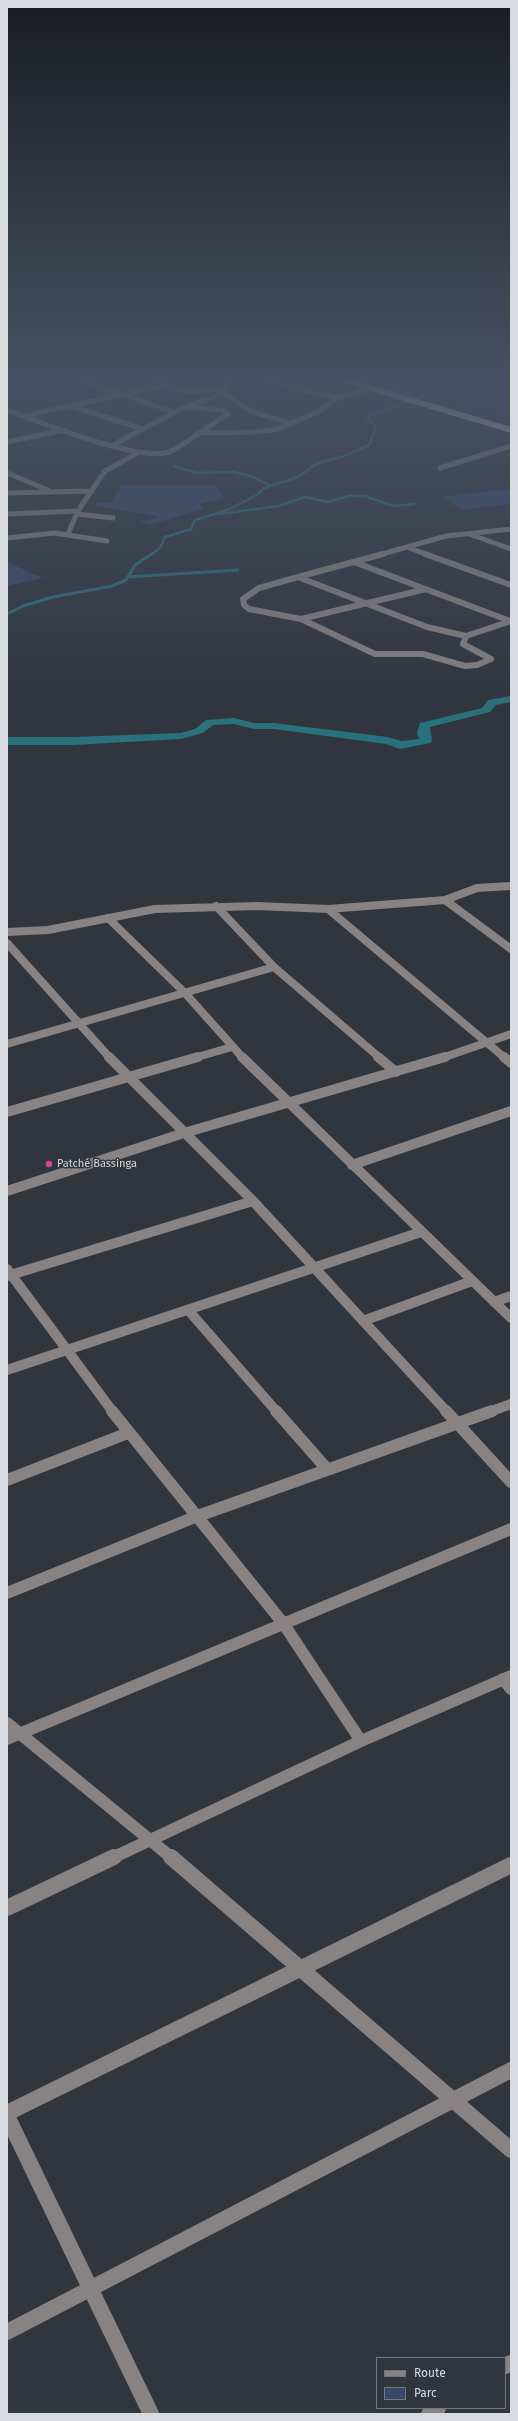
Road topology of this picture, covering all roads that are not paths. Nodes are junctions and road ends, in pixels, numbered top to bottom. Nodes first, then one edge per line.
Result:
1 (52, 491) joint
2 (91, 491) joint
3 (7, 493) edge
4 (77, 513) junction
5 (7, 514) edge
6 (113, 518) dead end
7 (511, 529) edge
8 (466, 533) junction
9 (68, 534) junction
10 (7, 538) edge
11 (107, 541) dead end
12 (407, 547) junction
13 (511, 549) edge
14 (354, 562) junction
15 (298, 577) junction
16 (511, 585) edge
17 (426, 589) junction
18 (365, 604) junction
19 (301, 620) junction
20 (510, 621) edge
21 (466, 636) junction
22 (511, 886) edge
23 (446, 900) junction
24 (216, 906) junction
25 (328, 908) junction
26 (108, 918) junction
27 (7, 932) edge
28 (7, 943) edge
29 (509, 945) edge
30 (274, 967) junction
31 (185, 993) junction
32 (78, 1023) junction
33 (511, 1034) edge
34 (7, 1044) edge
35 (487, 1044) junction
36 (232, 1047) junction
37 (511, 1062) edge
38 (396, 1072) junction
39 (127, 1078) junction
40 (287, 1103) junction
41 (511, 1111) edge
42 (7, 1112) edge
43 (184, 1133) junction
44 (352, 1165) junction
45 (7, 1191) edge
46 (253, 1201) junction
47 (421, 1232) junction
48 (315, 1269) junction
49 (8, 1273) edge
50 (472, 1281) junction
51 (511, 1296) edge
52 (494, 1302) junction
53 (189, 1311) junction
54 (511, 1318) edge
55 (363, 1321) junction
56 (69, 1350) junction
57 (7, 1370) edge
58 (511, 1404) edge
59 (458, 1425) junction
60 (128, 1433) junction
61 (327, 1469) junction
62 (7, 1480) edge
63 (511, 1482) edge
64 (195, 1517) junction
65 (511, 1529) edge
66 (7, 1593) edge
67 (283, 1623) junction
68 (508, 1681) edge
69 (7, 1723) edge
70 (14, 1736) edge
71 (360, 1741) junction
72 (151, 1840) junction
73 (511, 1865) edge
74 (7, 1908) edge
75 (302, 1969) junction
76 (511, 2070) edge
77 (454, 2101) junction
78 (7, 2113) edge
79 (7, 2116) edge
80 (511, 2150) edge
81 (91, 2288) junction
82 (7, 2332) edge
83 (151, 2414) edge

1 - 2 street
1 - 3 street
2 - 4 street
4 - 5 street
4 - 6 street
4 - 9 street
7 - 8 street
8 - 12 street
8 - 13 street
9 - 10 street
9 - 11 street
12 - 14 street
12 - 16 street
14 - 15 street
14 - 17 street
15 - 18 street
15 - 19 street
17 - 18 street
17 - 20 street
18 - 19 street
18 - 21 street
19 - 21 street
20 - 21 street
22 - 23 street
23 - 25 street
23 - 29 street
24 - 25 street
24 - 26 street
24 - 30 street
25 - 35 street
26 - 27 street
26 - 31 street
28 - 32 street
30 - 31 street
30 - 38 street
31 - 32 street
31 - 36 street
32 - 34 street
32 - 39 street
33 - 35 street
35 - 37 street
35 - 38 street
36 - 39 street
36 - 40 street
38 - 40 street
39 - 42 street
39 - 43 street
40 - 43 street
40 - 44 street
41 - 44 street
43 - 45 street
43 - 46 street
44 - 47 street
46 - 48 street
46 - 49 street
47 - 48 street
47 - 50 street
48 - 53 street
48 - 55 street
49 - 56 street
50 - 52 street
50 - 55 street
51 - 52 street
52 - 54 street
53 - 56 street
53 - 61 street
55 - 59 street
56 - 57 street
56 - 60 street
58 - 59 street
59 - 61 street
59 - 63 street
60 - 62 street
60 - 64 street
61 - 64 street
64 - 66 street
64 - 67 street
65 - 67 street
67 - 70 street
67 - 71 street
68 - 71 street
69 - 70 street
70 - 72 street
71 - 72 street
72 - 74 street
72 - 75 street
73 - 75 street
75 - 77 street
75 - 78 street
76 - 77 street
77 - 80 street
77 - 81 street
79 - 81 street
81 - 82 street
81 - 83 street

